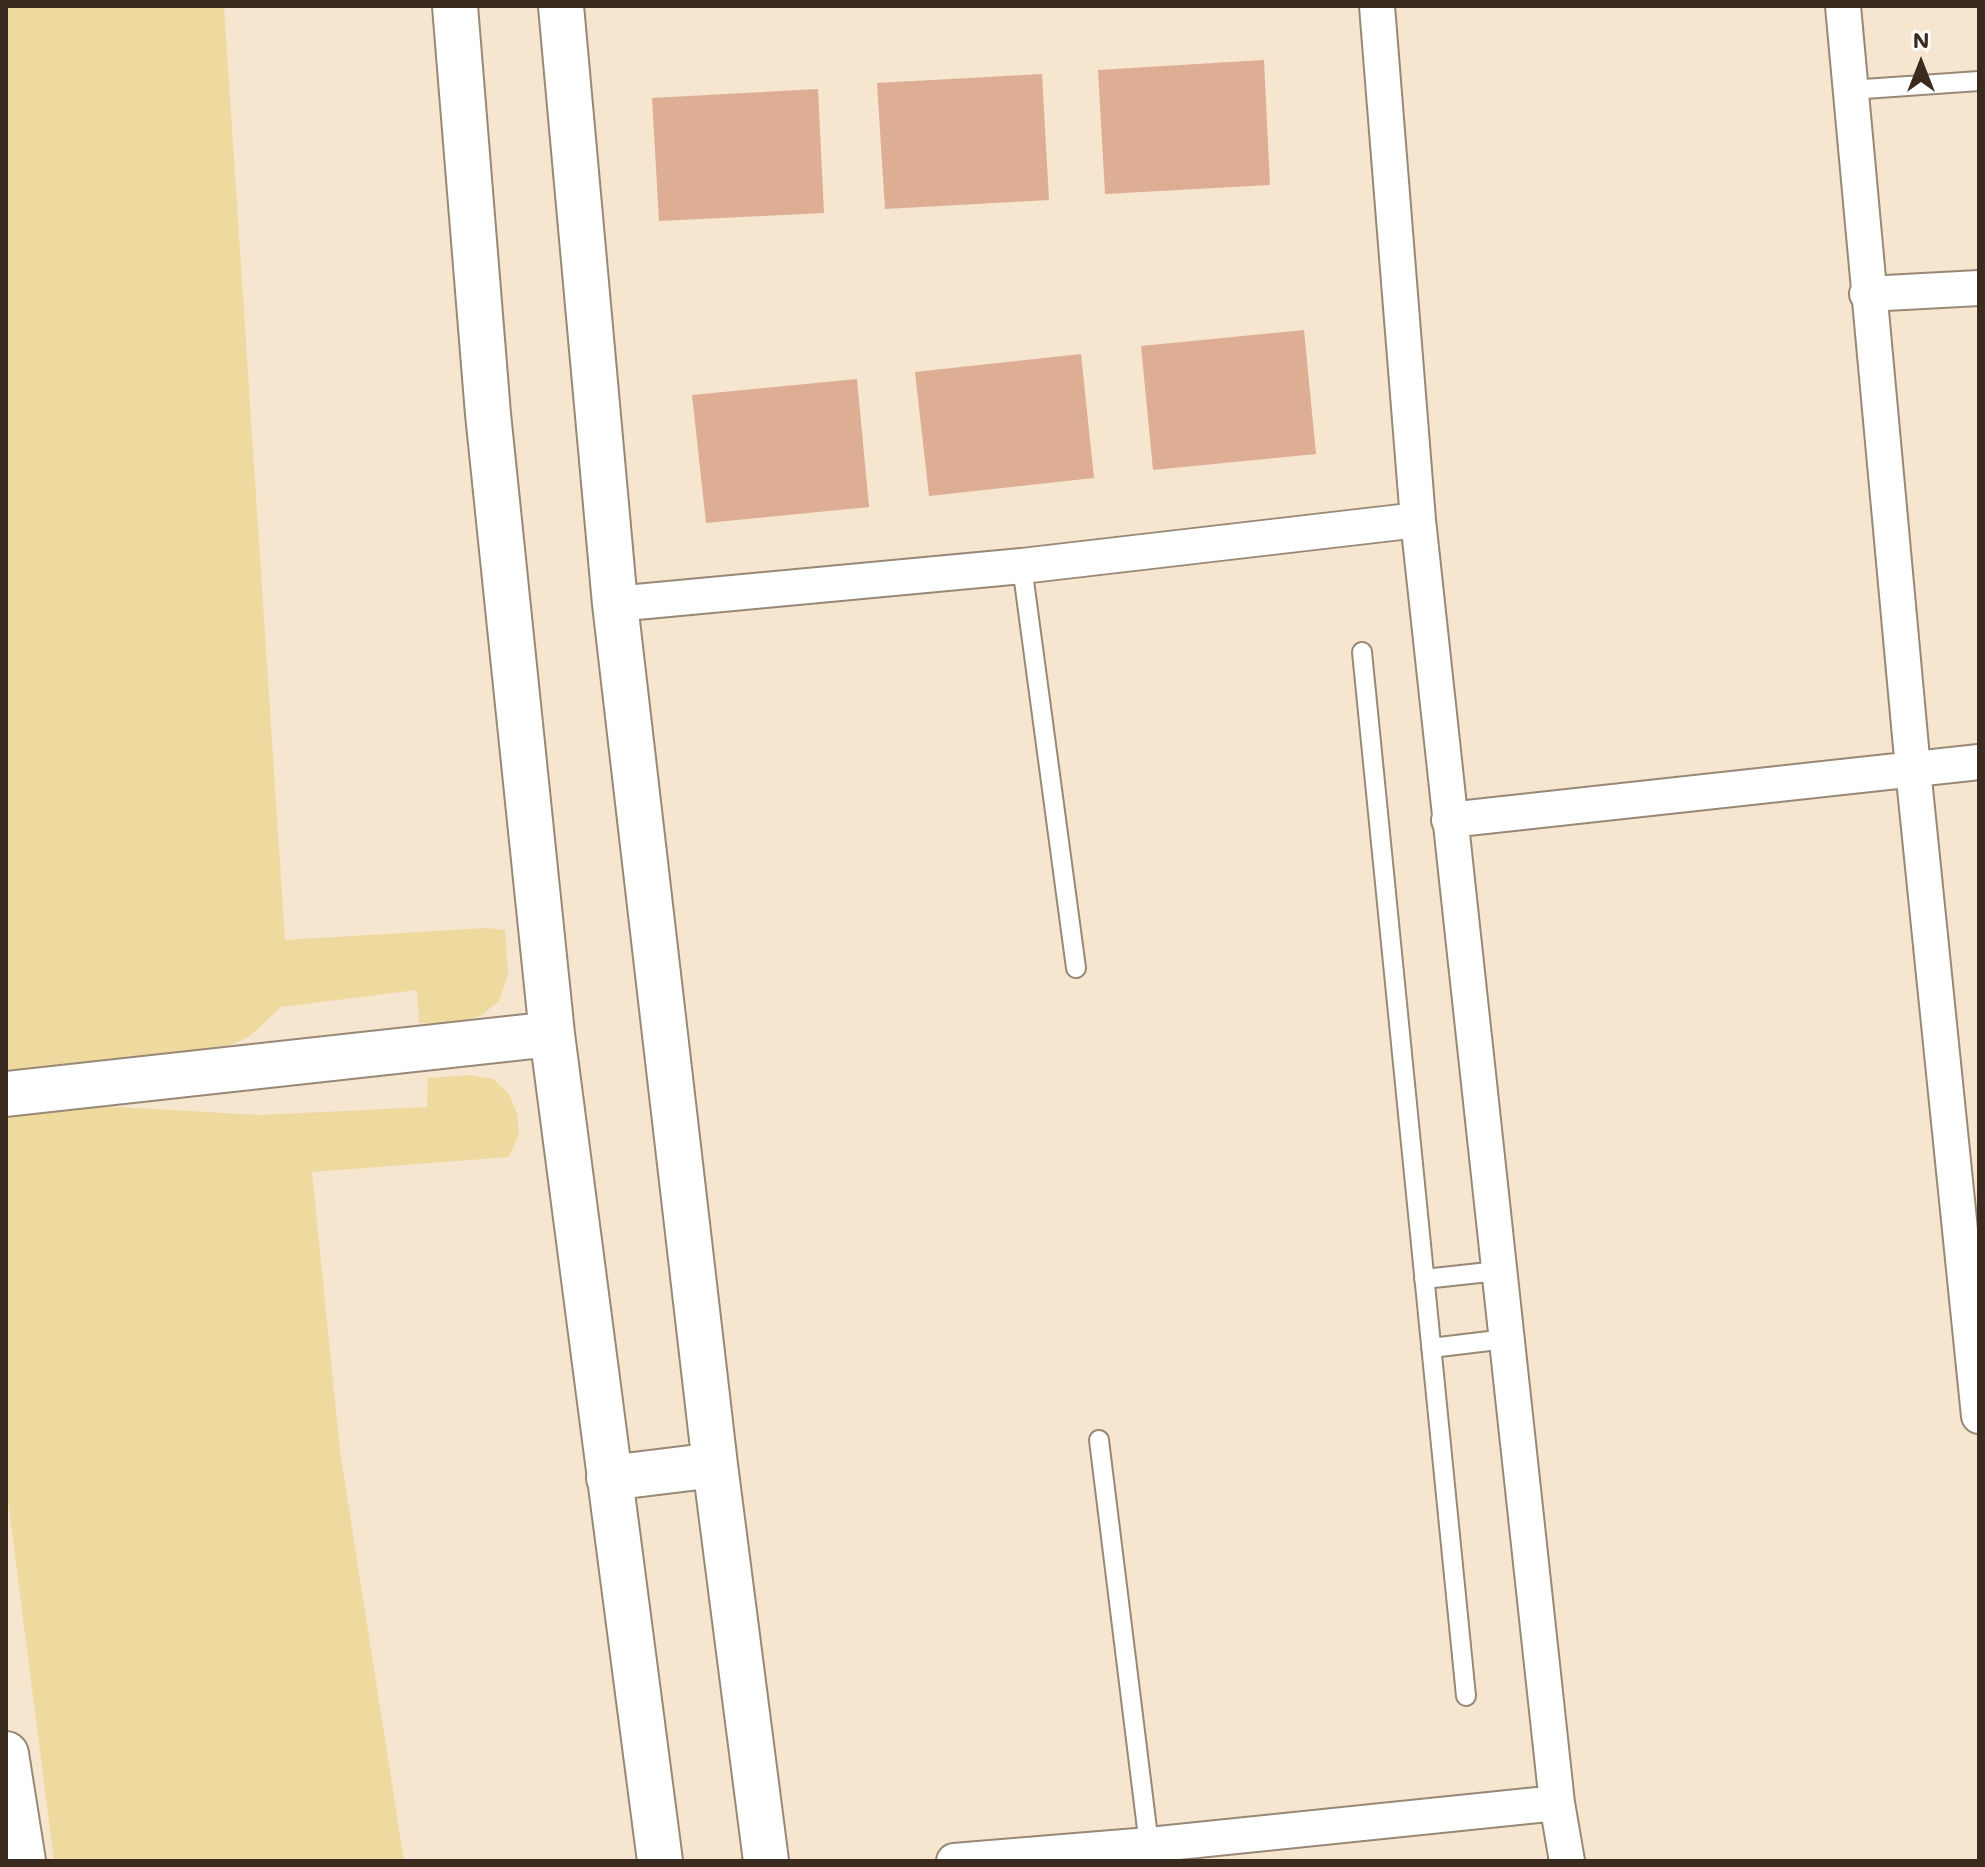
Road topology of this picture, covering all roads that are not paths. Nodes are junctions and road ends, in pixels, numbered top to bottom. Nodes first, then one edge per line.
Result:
1 (455, 6) edge
2 (561, 6) edge
3 (1377, 6) edge
4 (1843, 6) edge
5 (1979, 81) edge
6 (1850, 90) junction
7 (1979, 288) edge
8 (1867, 294) junction
9 (1418, 520) junction
10 (1022, 566) junction
11 (615, 604) junction
12 (1362, 652) dead end
13 (1979, 762) edge
14 (1913, 769) junction
15 (1449, 820) junction
16 (1076, 968) dead end
17 (552, 1034) junction
18 (6, 1094) edge
19 (1970, 1249) edge
20 (1498, 1271) junction
21 (1424, 1279) junction
22 (1506, 1339) junction
23 (1431, 1348) junction
24 (1979, 1416) edge
25 (1099, 1440) dead end
26 (715, 1465) junction
27 (609, 1478) junction
28 (1466, 1696) dead end
29 (6, 1754) edge
30 (1557, 1803) junction
31 (1149, 1845) junction
32 (23, 1861) edge
33 (660, 1861) edge
34 (766, 1861) edge
35 (954, 1861) edge
36 (1567, 1861) edge

1 - 17 street
2 - 11 street
3 - 9 street
4 - 6 street
5 - 6 lane
6 - 8 street
7 - 8 street
8 - 14 street
9 - 10 street
9 - 15 street
10 - 11 street
10 - 16 lane
11 - 26 street
12 - 21 lane
13 - 14 street
14 - 15 street
14 - 19 street
15 - 20 street
17 - 18 street
17 - 27 street
19 - 24 street
20 - 21 lane
20 - 22 street
21 - 23 lane
22 - 23 lane
22 - 30 street
23 - 28 lane
25 - 31 lane
26 - 27 street
26 - 34 street
27 - 33 street
29 - 32 street
30 - 31 street
30 - 36 street
31 - 35 street

